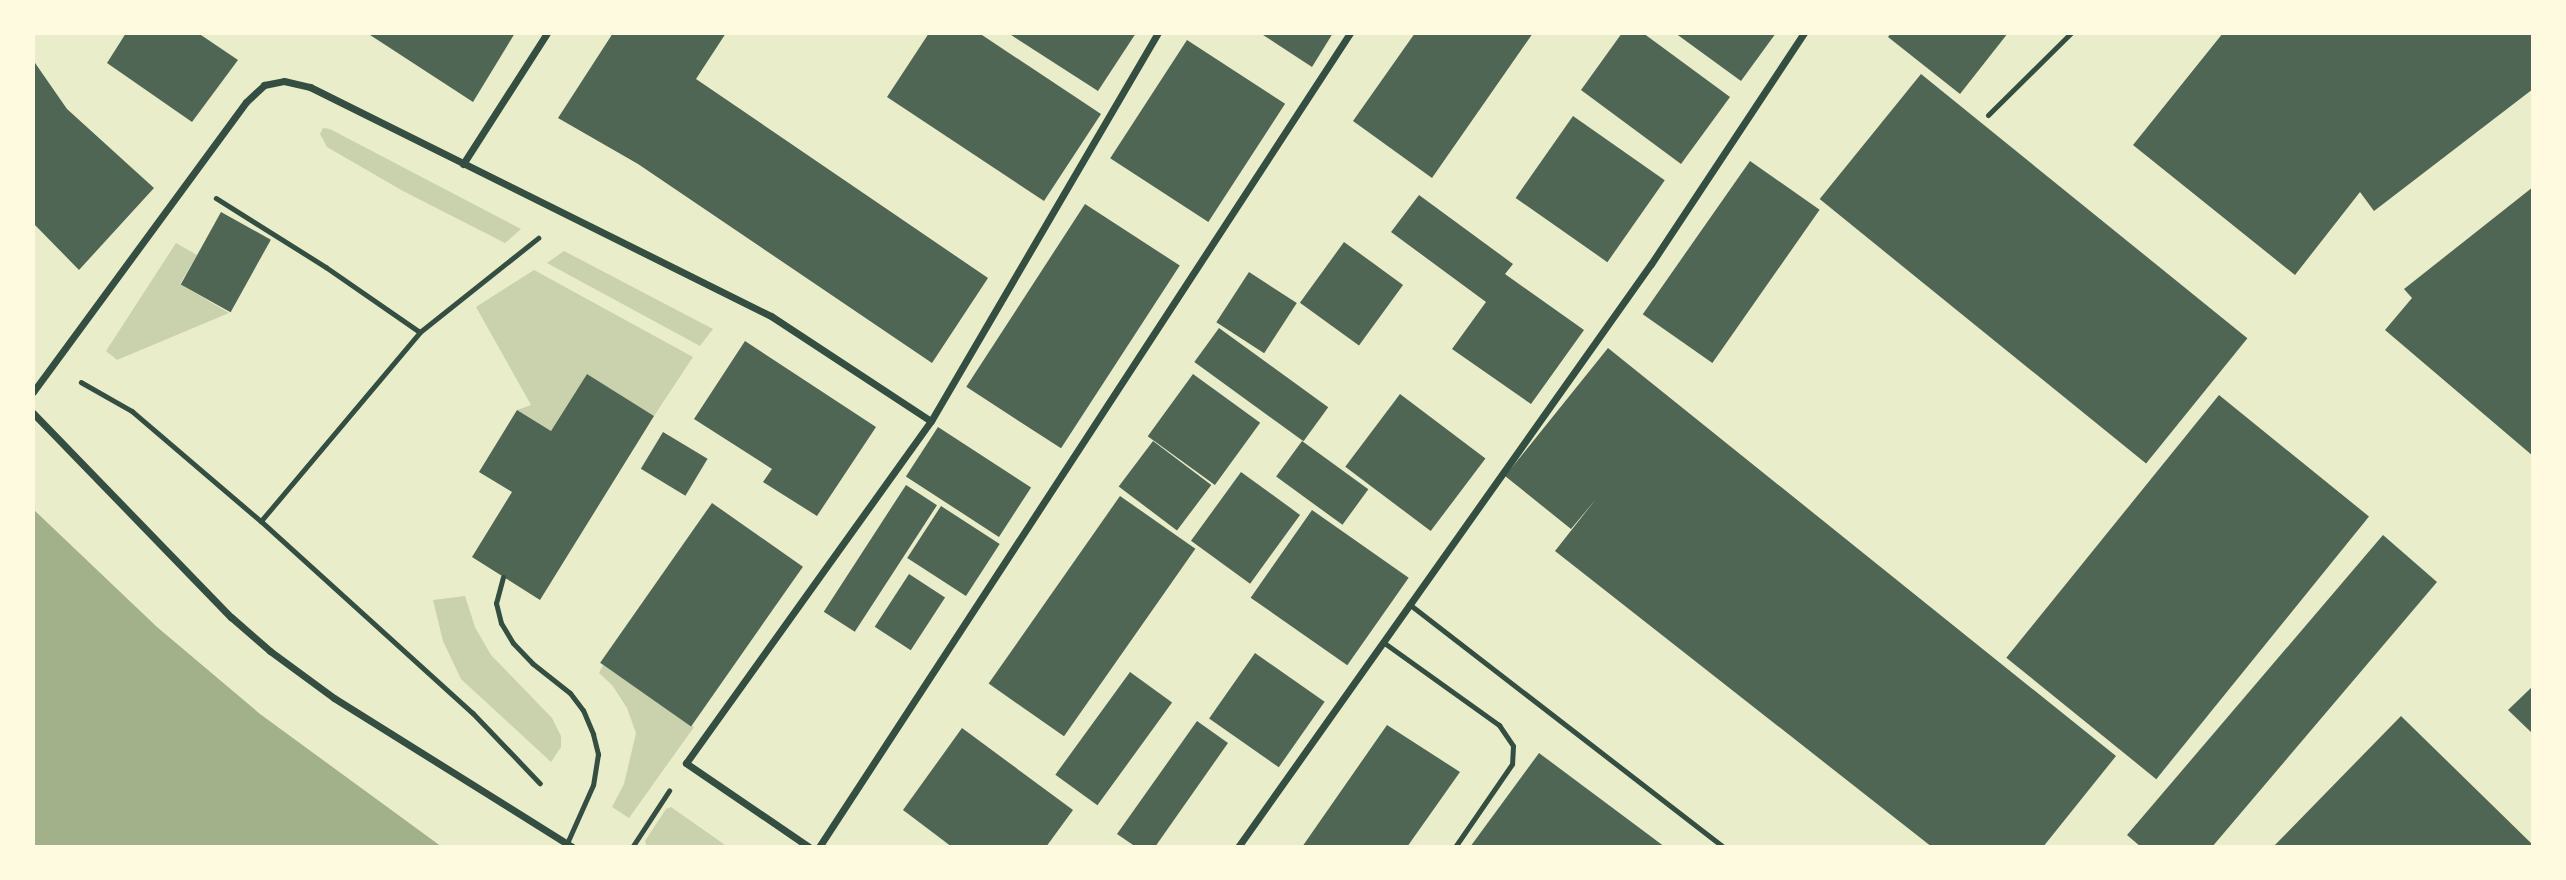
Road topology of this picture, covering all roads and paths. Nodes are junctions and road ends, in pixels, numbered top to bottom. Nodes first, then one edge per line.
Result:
1 (547, 33) edge
2 (1158, 33) edge
3 (1350, 33) edge
4 (1804, 33) edge
5 (2071, 33) edge
6 (1988, 114) dead end
7 (463, 164) junction
8 (188, 181) junction
9 (565, 215) junction
10 (419, 332) junction
11 (72, 377) dead end
12 (33, 392) edge
13 (33, 413) edge
14 (931, 421) junction
15 (261, 522) junction
16 (503, 577) dead end
17 (1409, 604) junction
18 (1383, 642) junction
19 (686, 763) junction
20 (540, 783) dead end
21 (568, 846) edge
22 (633, 846) edge
23 (809, 847) edge
24 (819, 847) edge
25 (1238, 847) edge
26 (1455, 847) edge
27 (1723, 847) edge

1 - 7 street
2 - 14 street
3 - 24 street
4 - 17 street
5 - 6 lane
7 - 8 street
7 - 9 street
8 - 10 path
8 - 12 street
9 - 10 path
9 - 14 street
10 - 15 path
11 - 15 path
13 - 21 street
14 - 19 street
15 - 20 path
16 - 21 lane
17 - 18 street
17 - 27 lane
18 - 25 street
18 - 26 lane
19 - 22 path
19 - 23 street

